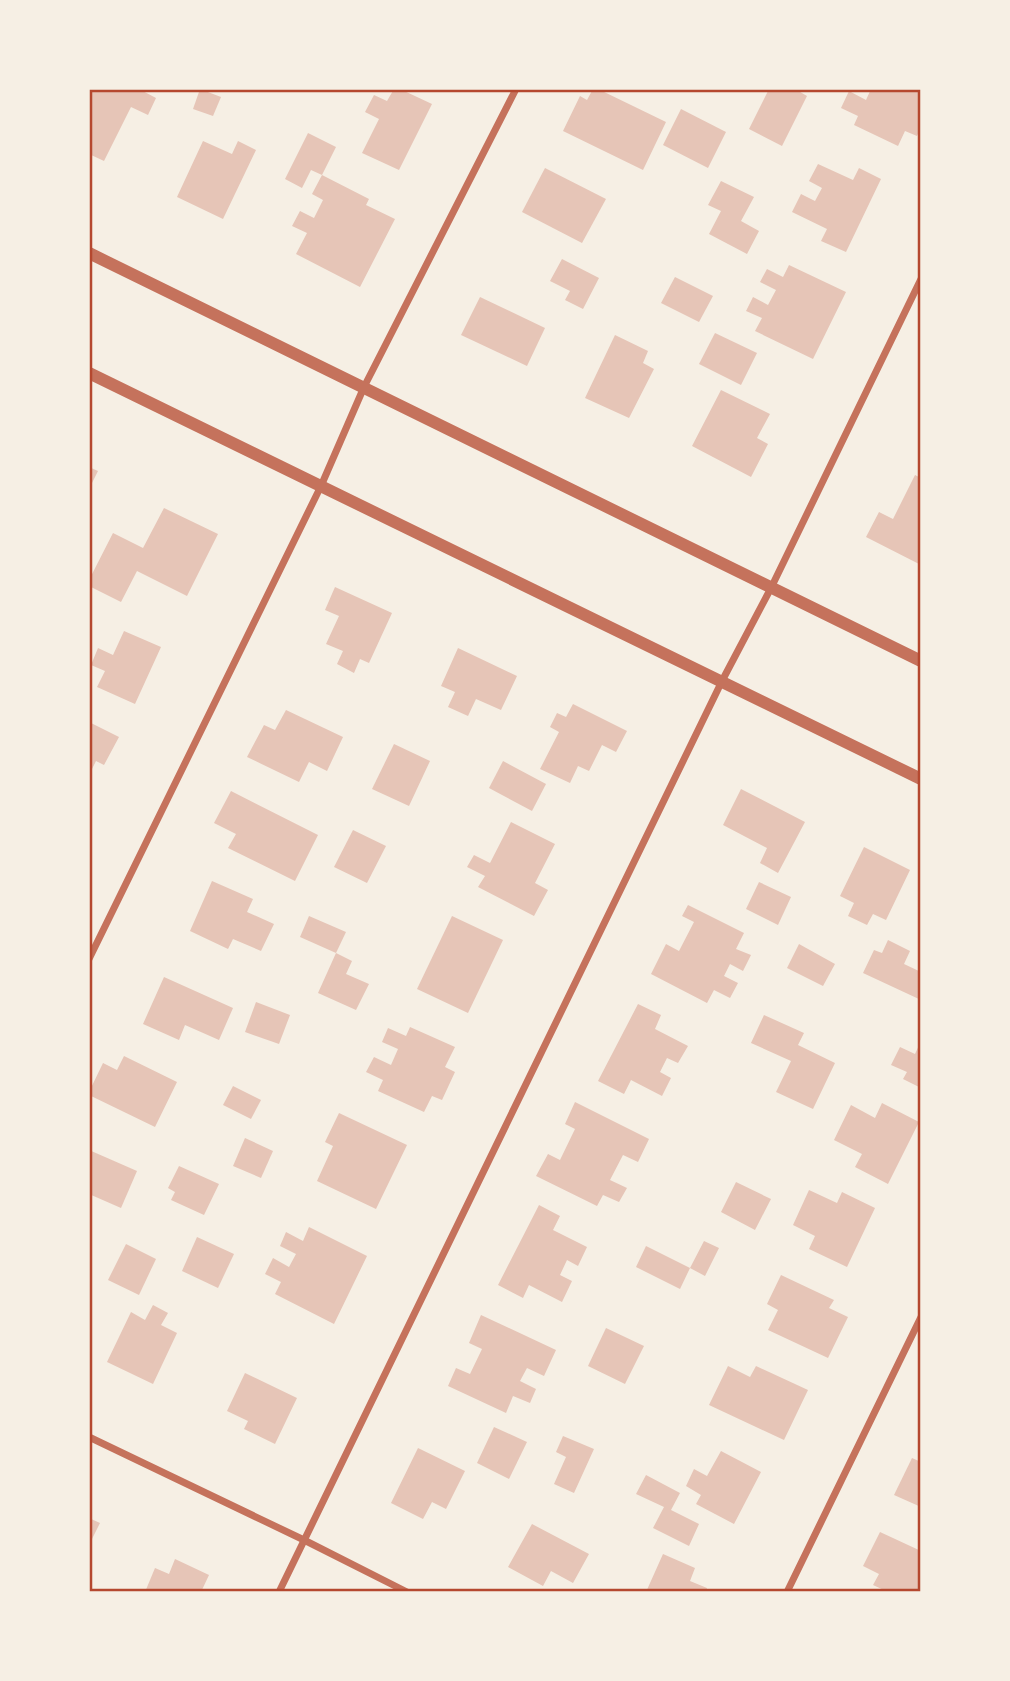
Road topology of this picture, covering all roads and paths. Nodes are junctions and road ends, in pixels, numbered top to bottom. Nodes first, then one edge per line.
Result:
1 (516, 89) edge
2 (89, 253) edge
3 (921, 279) edge
4 (89, 373) edge
5 (364, 387) junction
6 (321, 486) junction
7 (771, 588) junction
8 (921, 661) edge
9 (722, 681) junction
10 (921, 779) edge
11 (89, 959) edge
12 (921, 1317) edge
13 (89, 1437) edge
14 (304, 1540) junction
15 (279, 1592) edge
16 (407, 1592) edge
17 (787, 1592) edge

1 - 5 street
2 - 5 street
3 - 7 street
4 - 6 street
5 - 6 street
5 - 7 street
6 - 9 street
6 - 11 street
7 - 8 street
7 - 9 street
9 - 10 street
9 - 14 street
12 - 17 street
13 - 14 street
14 - 15 street
14 - 16 street

